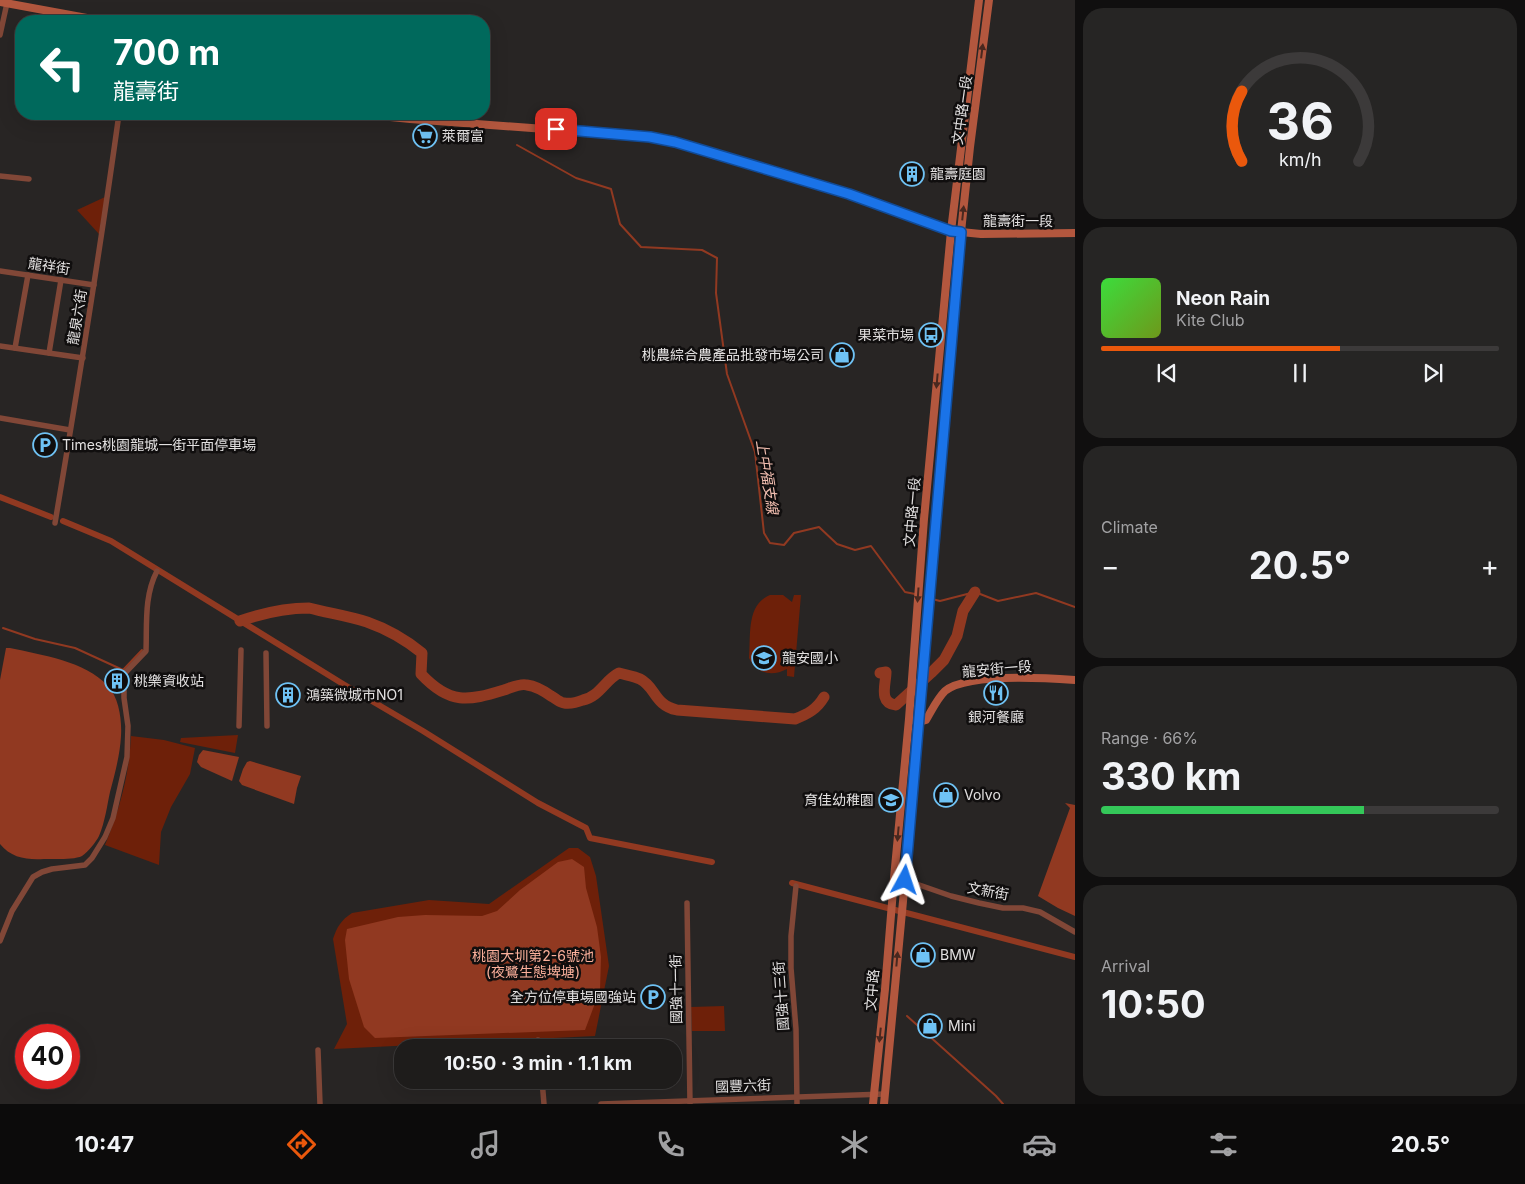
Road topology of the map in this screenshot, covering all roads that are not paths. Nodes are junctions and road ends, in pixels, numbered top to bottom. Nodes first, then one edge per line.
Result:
1 (979, 0) edge
2 (988, 0) edge
3 (4, 3) edge
4 (978, 9) junction
5 (987, 10) junction
6 (71, 15) edge
7 (0, 35) edge
8 (971, 69) junction
9 (980, 70) junction
10 (118, 120) edge
11 (424, 120) edge
12 (0, 176) edge
13 (29, 179) dead end
14 (951, 231) junction
15 (961, 232) junction
16 (1075, 233) edge
17 (0, 271) edge
18 (28, 275) junction
19 (61, 280) junction
20 (94, 286) junction
21 (0, 346) edge
22 (15, 348) junction
23 (49, 353) junction
24 (83, 358) junction
25 (0, 418) edge
26 (932, 428) junction
27 (944, 428) junction
28 (70, 430) junction
29 (55, 523) dead end
30 (157, 571) dead end
31 (241, 650) dead end
32 (266, 653) dead end
33 (1075, 680) edge
34 (909, 717) junction
35 (919, 722) junction
36 (239, 726) dead end
37 (267, 726) dead end
38 (894, 878) junction
39 (905, 880) junction
40 (796, 886) dead end
41 (687, 903) dead end
42 (1075, 932) edge
43 (0, 941) edge
44 (885, 989) junction
45 (894, 990) junction
46 (318, 1050) dead end
47 (543, 1089) edge
48 (885, 1094) junction
49 (874, 1095) junction
50 (797, 1101) edge
51 (690, 1102) edge
52 (320, 1104) edge
53 (544, 1104) edge
54 (601, 1104) edge
55 (873, 1104) edge
56 (884, 1104) edge

1 - 4 street, 文中路一段
2 - 5 street, 文中路一段
3 - 6 street
3 - 7 street
4 - 5 street
4 - 8 street, 文中路一段
9 -> 5 street, 文中路一段
8 - 9 street
8 - 14 street, 文中路一段
15 -> 9 street, 文中路一段
10 - 20 street, 龍泉六街
11 - 14 street, 龍壽街一段
12 - 13 street
14 - 15 street, 龍壽街一段
14 -> 26 street, 文中路一段
15 - 16 street, 龍壽街一段
15 - 27 street, 文中路一段
17 - 18 street, 龍祥街
18 - 19 street, 龍祥街
18 - 22 street
19 - 20 street, 龍祥街
19 - 23 street
20 - 24 street, 龍泉六街
21 - 22 street
22 - 23 street
23 - 24 street
24 - 28 street, 龍泉六街
25 - 28 street
26 - 27 street
26 -> 34 street, 文中路一段
27 - 35 street, 文中路一段
28 - 29 street, 龍泉六街
30 - 43 street
31 - 36 street
32 - 37 street
33 - 35 street, 龍安街一段
34 - 35 street
34 -> 38 street, 文中路一段
35 - 39 street, 文中路一段
38 - 39 street, 文新街
38 - 44 street, 文中路
39 - 42 street, 文新街
45 -> 39 street, 文中路
40 - 50 street, 國強十三街
41 - 51 street, 國強十一街
44 - 45 street
44 -> 49 street, 文中路
45 - 48 street, 文中路
46 - 52 street
47 - 53 street
48 - 49 street, 國豐六街
48 - 56 street, 文中路
49 - 50 street, 國豐六街
49 - 55 street, 文中路
50 - 51 street, 國豐六街
51 - 54 street, 國豐六街

